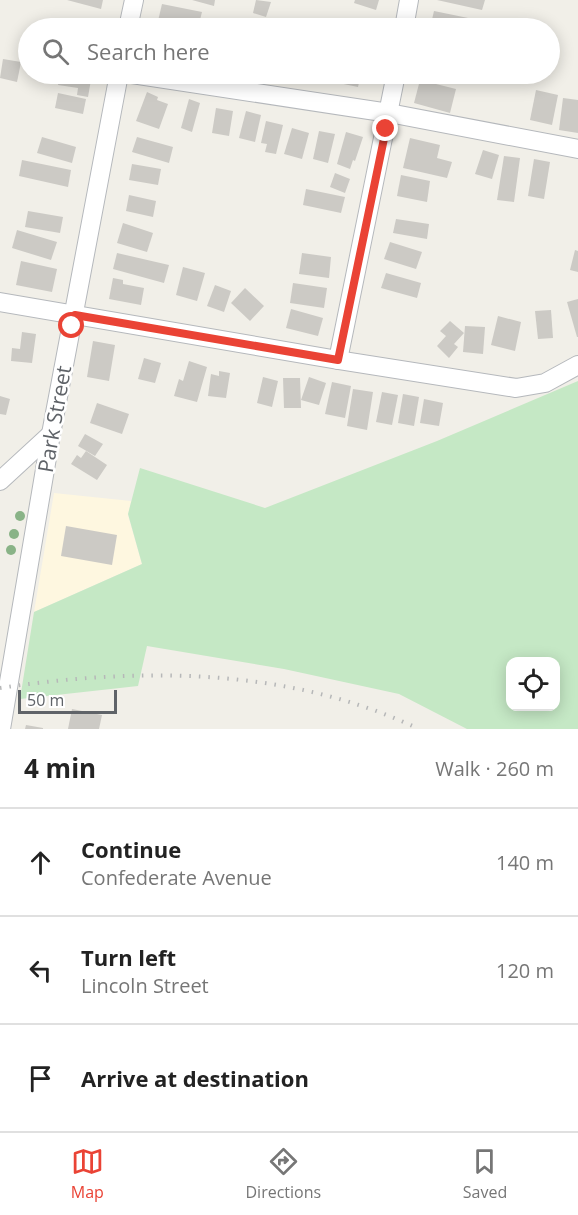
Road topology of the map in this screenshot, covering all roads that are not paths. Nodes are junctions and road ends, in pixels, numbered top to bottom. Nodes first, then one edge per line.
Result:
1 (134, 0) edge
2 (408, 0) edge
3 (130, 18) edge
4 (405, 18) edge
5 (117, 84) edge
6 (198, 84) edge
7 (394, 84) edge
8 (389, 113) junction
9 (578, 149) edge
10 (0, 302) edge
11 (75, 315) junction
12 (338, 360) junction
13 (578, 365) edge
14 (51, 434) junction
15 (0, 481) edge
16 (1, 729) edge

1 - 3 street
2 - 4 street
5 - 11 street, Park Street
6 - 8 street
7 - 8 street
8 - 9 street
8 - 12 street
10 - 11 street
11 - 12 street
11 - 14 street, Park Street
12 - 13 street
14 - 15 street
14 - 16 street, Park Street

